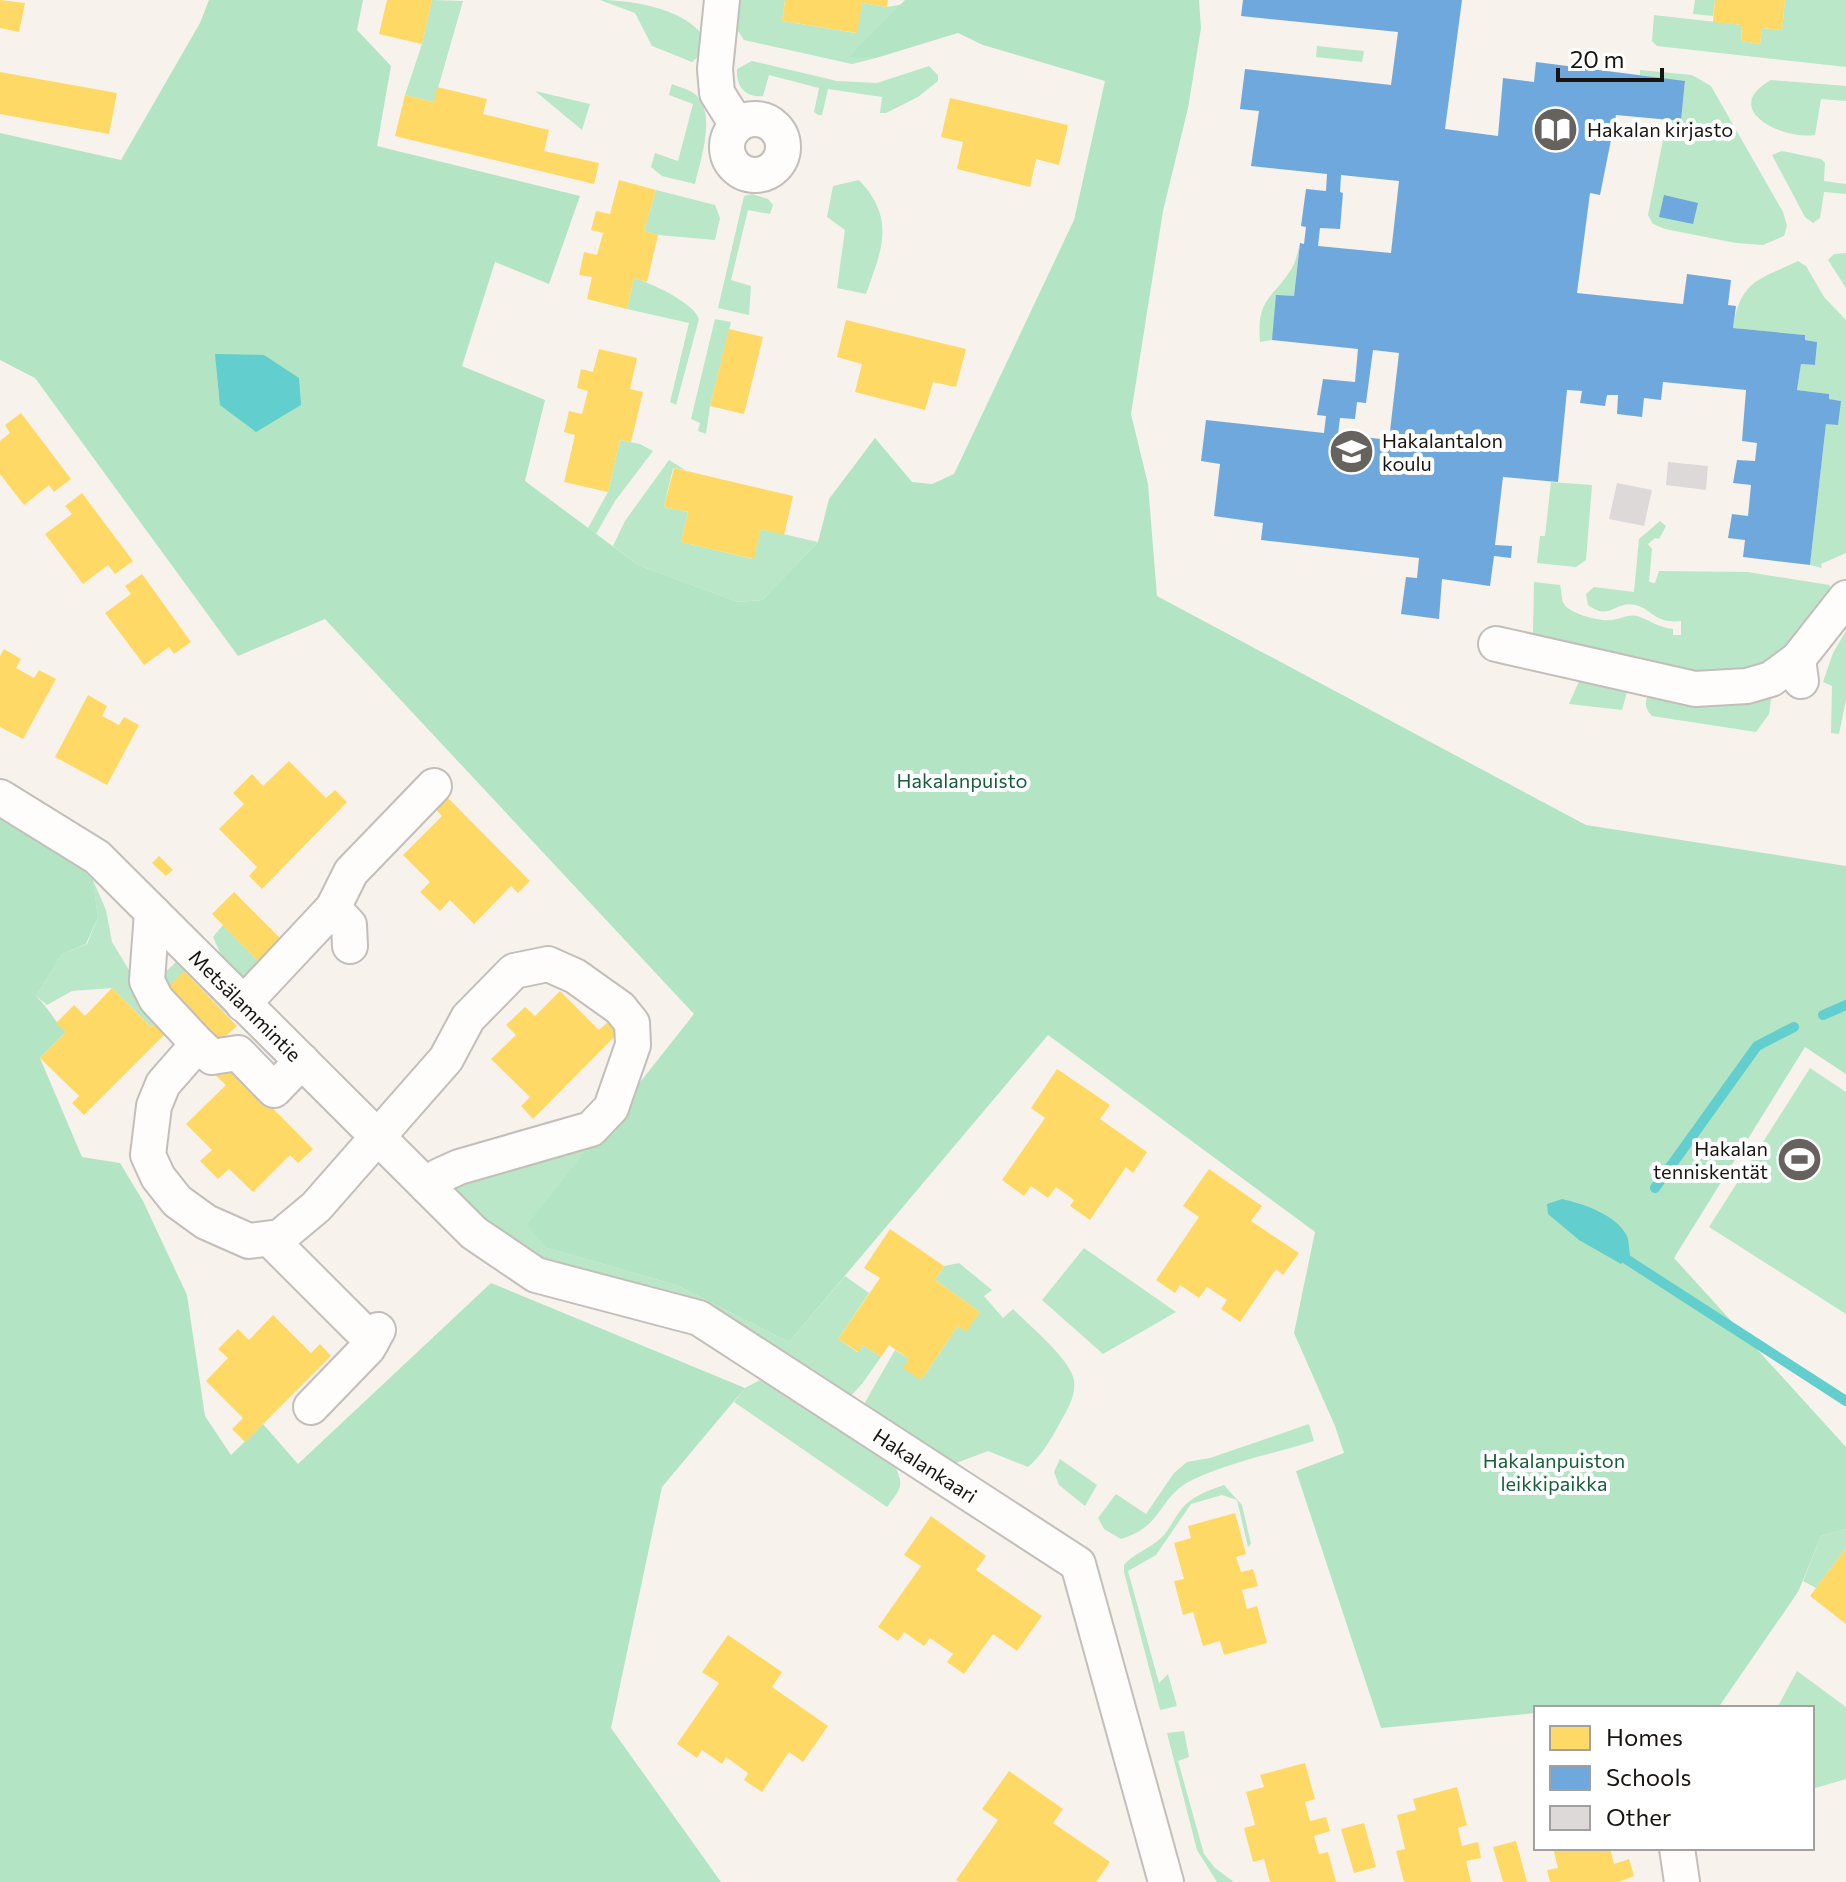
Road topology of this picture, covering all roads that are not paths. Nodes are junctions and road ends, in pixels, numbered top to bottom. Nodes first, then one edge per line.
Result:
1 (722, 0) edge
2 (737, 125) dead end
3 (1846, 598) edge
4 (1496, 644) dead end
5 (434, 786) dead end
6 (0, 797) edge
7 (333, 908) junction
8 (152, 912) junction
9 (350, 946) dead end
10 (243, 1004) junction
11 (198, 1044) junction
12 (302, 1061) junction
13 (378, 1137) junction
14 (427, 1186) junction
15 (474, 1233) joint
16 (270, 1239) junction
17 (311, 1407) dead end
18 (1677, 1850) edge
19 (1166, 1882) edge
20 (1682, 1882) edge

1 - 2 street
3 - 4 street
5 - 7 street
6 - 8 street, Metsälammintie
7 - 9 street
7 - 10 street
8 - 10 street, Metsälammintie
8 - 11 street
10 - 12 street, Metsälammintie
11 - 12 street
11 - 16 street
12 - 13 street, Metsälammintie
13 - 14 street, Metsälammintie
13 - 14 street
13 - 16 street
14 - 15 street, Metsälammintie
15 - 19 street, Hakalankaari
16 - 17 street
18 - 20 street

